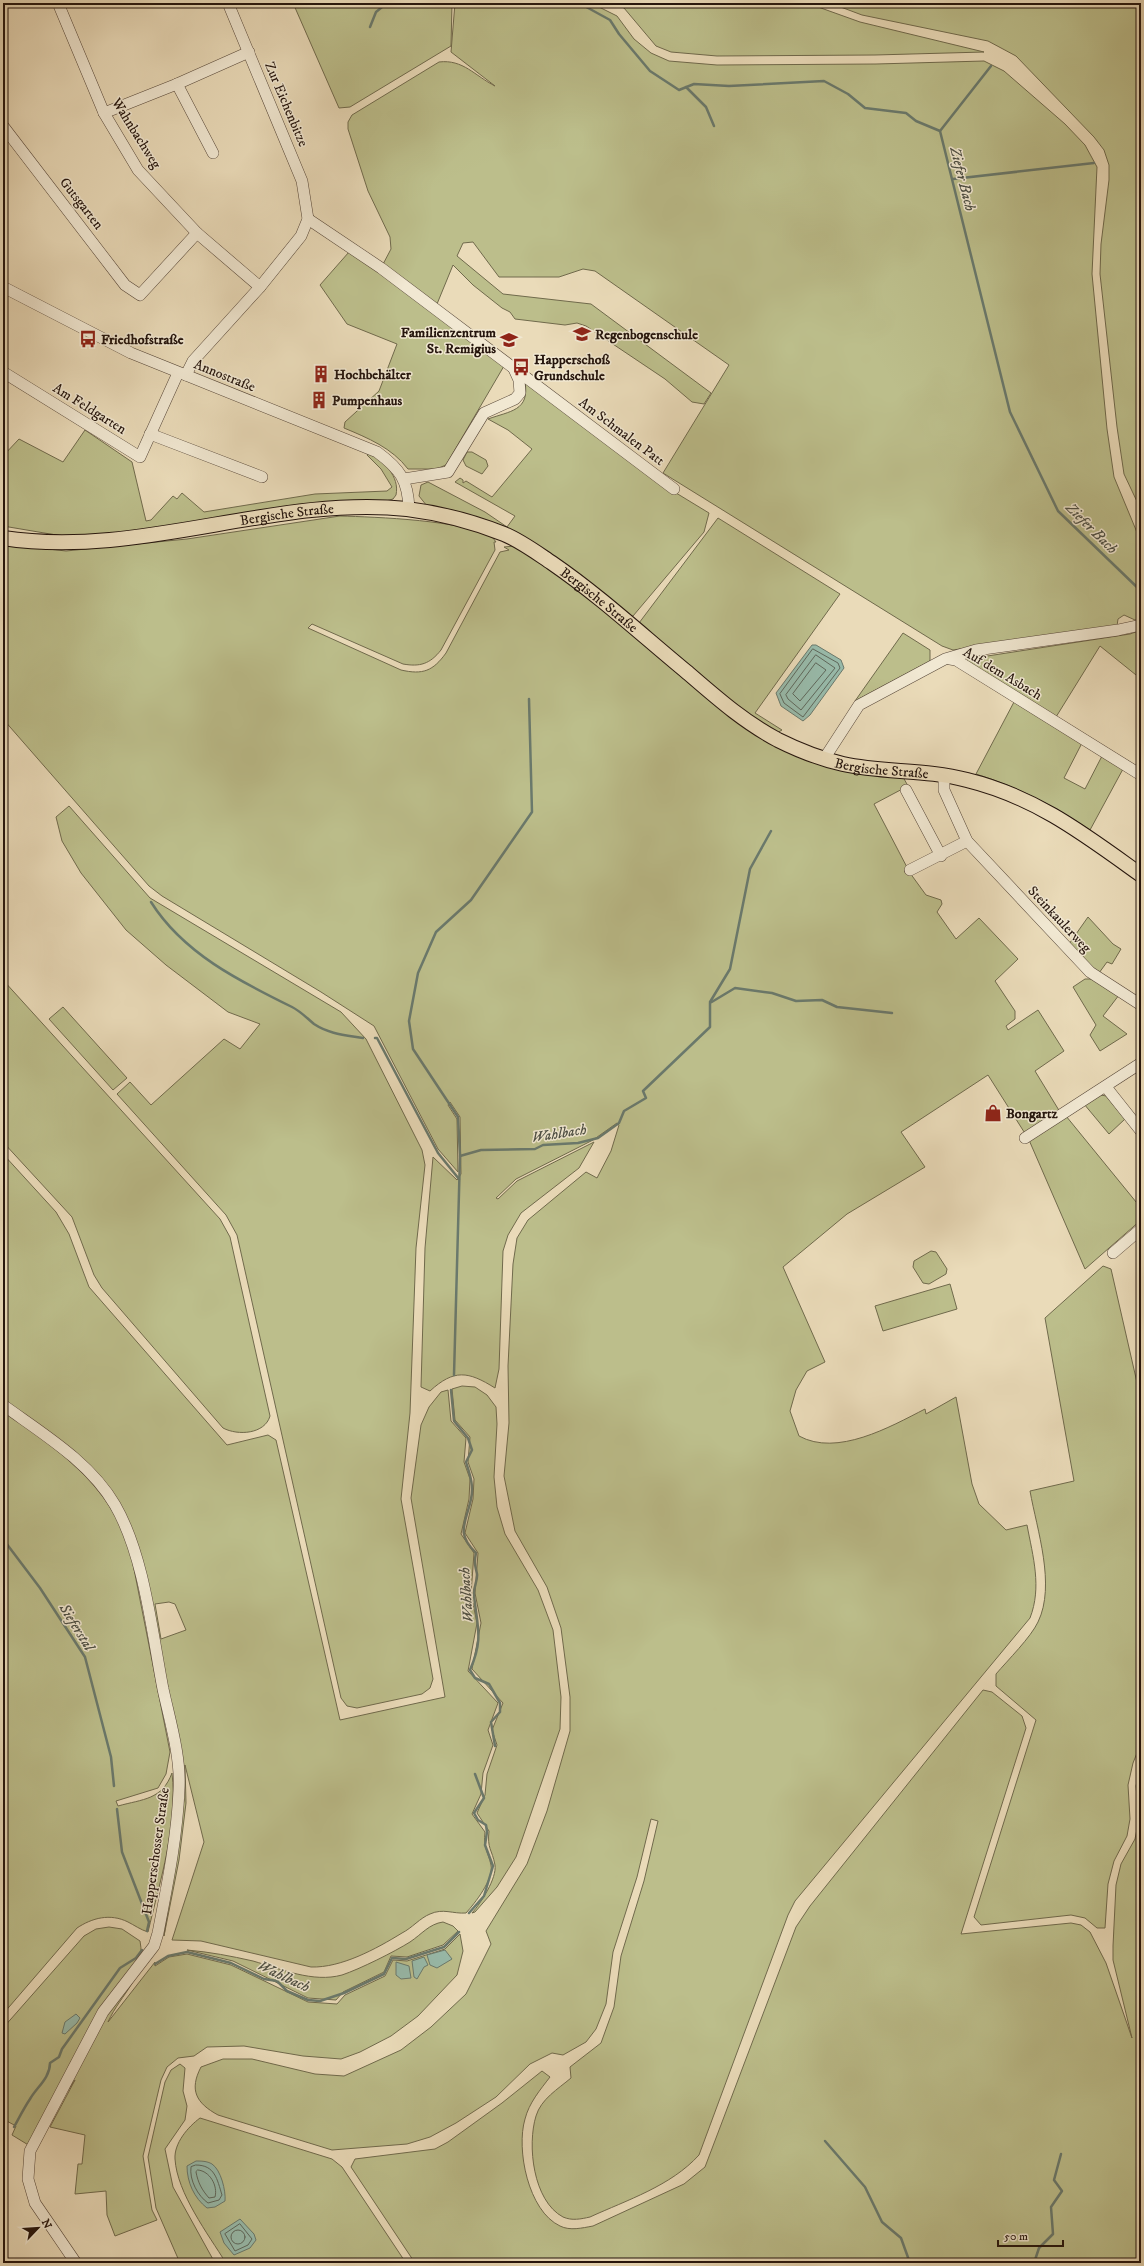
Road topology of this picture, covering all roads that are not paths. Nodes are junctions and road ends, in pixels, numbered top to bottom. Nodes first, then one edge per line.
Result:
1 (58, 3) edge
2 (228, 3) edge
3 (249, 52) junction
4 (177, 84) junction
5 (104, 113) junction
6 (3, 126) edge
7 (213, 153) dead end
8 (308, 219) junction
9 (197, 233) junction
10 (3, 286) edge
11 (260, 287) junction
12 (513, 368) junction
13 (3, 372) edge
14 (182, 374) junction
15 (150, 434) junction
16 (262, 477) dead end
17 (404, 479) junction
18 (674, 489) dead end
19 (409, 509) junction
20 (3, 538) edge
21 (1141, 625) edge
22 (950, 658) junction
23 (824, 758) junction
24 (944, 775) junction
25 (1141, 775) edge
26 (906, 790) dead end
27 (968, 841) junction
28 (941, 856) junction
29 (910, 870) dead end
30 (1141, 875) edge
31 (1141, 1005) edge
32 (1141, 1063) edge
33 (1106, 1087) junction
34 (1141, 1131) edge
35 (1026, 1138) dead end
36 (1141, 1229) edge
37 (1113, 1253) dead end
38 (3, 1405) edge
39 (76, 2263) edge

1 - 5 street, Wahnbachweg
2 - 3 street, Zur Eichenbitze
3 - 4 street
3 - 8 street, Zur Eichenbitze
4 - 5 street
4 - 7 street
5 - 9 street, Wahnbachweg
6 - 9 street, Gutsgarten
8 - 11 street
8 - 12 street, Am Schmalen Patt
9 - 11 street, Wahnbachweg
10 - 14 street, Annostraße
11 - 14 street
12 - 17 street
12 - 18 street, Am Schmalen Patt
13 - 15 street, Am Feldgarten
14 - 15 street, Am Feldgarten
14 - 17 street, Annostraße
15 - 16 street
17 - 19 street, Annostraße
19 - 20 main road, Bergische Straße
19 - 23 main road, Bergische Straße
21 - 22 street
22 - 23 street, Auf dem Asbach
22 - 25 street, Auf dem Asbach
23 - 24 main road, Bergische Straße
24 - 27 street, Steinkaulerweg
24 - 30 main road, Bergische Straße
26 - 28 street
27 - 28 street
27 - 31 street, Steinkaulerweg
28 - 29 street
32 - 33 street
33 - 34 street
33 - 35 street
36 - 37 street
38 - 39 street, Happerschosser Straße

